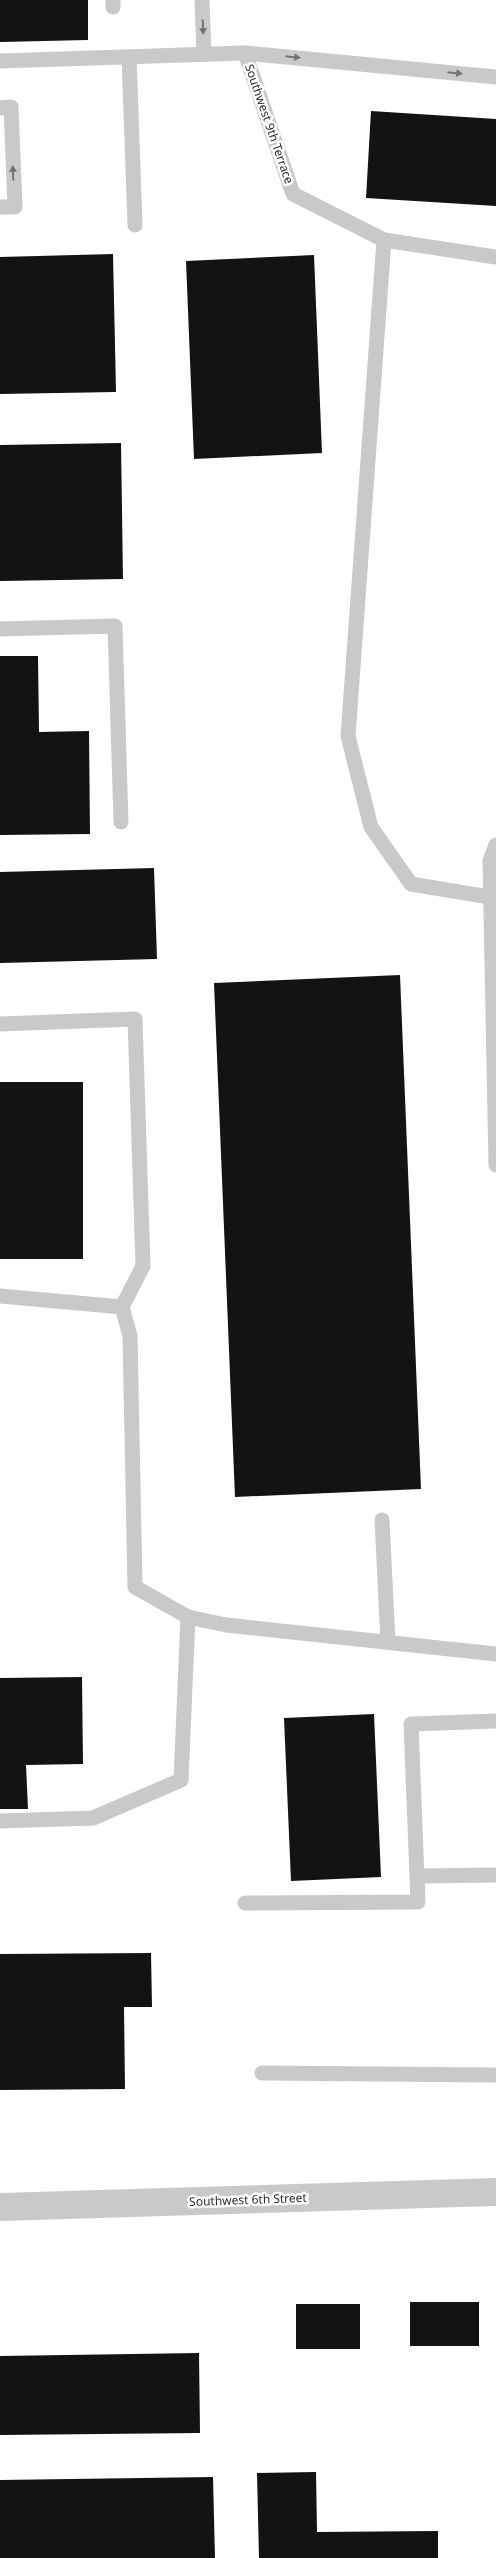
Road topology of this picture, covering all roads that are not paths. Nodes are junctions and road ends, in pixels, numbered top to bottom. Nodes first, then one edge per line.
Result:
1 (202, 0) edge
2 (245, 53) junction
3 (204, 54) junction
4 (129, 57) junction
5 (0, 61) edge
6 (496, 77) edge
7 (0, 108) edge
8 (0, 208) edge
9 (135, 225) dead end
10 (384, 240) junction
11 (496, 257) edge
12 (0, 629) edge
13 (121, 822) dead end
14 (496, 844) edge
15 (493, 898) edge
16 (494, 1018) edge
17 (0, 1024) edge
18 (496, 1165) edge
19 (0, 1296) edge
20 (122, 1307) junction
21 (382, 1520) dead end
22 (188, 1617) junction
23 (388, 1642) junction
24 (496, 1654) edge
25 (496, 1721) edge
26 (0, 1821) edge
27 (496, 1875) edge
28 (417, 1876) junction
29 (245, 1903) dead end
30 (262, 2073) dead end
31 (496, 2075) edge
32 (496, 2192) edge
33 (0, 2207) edge

1 -> 3 lane
2 - 3 lane, Southwest 9th Terrace
2 -> 6 lane
2 - 10 lane, Southwest 9th Terrace
3 - 4 lane, Southwest 9th Terrace
4 - 5 lane, Southwest 9th Terrace
4 - 9 lane
8 -> 7 lane
10 - 11 lane, Southwest 9th Terrace
10 - 15 lane
12 - 13 lane
14 - 15 lane
15 - 16 lane
16 - 18 lane
17 - 20 lane
19 - 20 lane
20 - 22 lane
21 - 23 lane
22 - 23 lane
22 - 26 lane
23 - 24 lane
25 - 28 lane
27 - 28 lane
28 - 29 lane
30 - 31 lane
32 - 33 street, Southwest 6th Street

